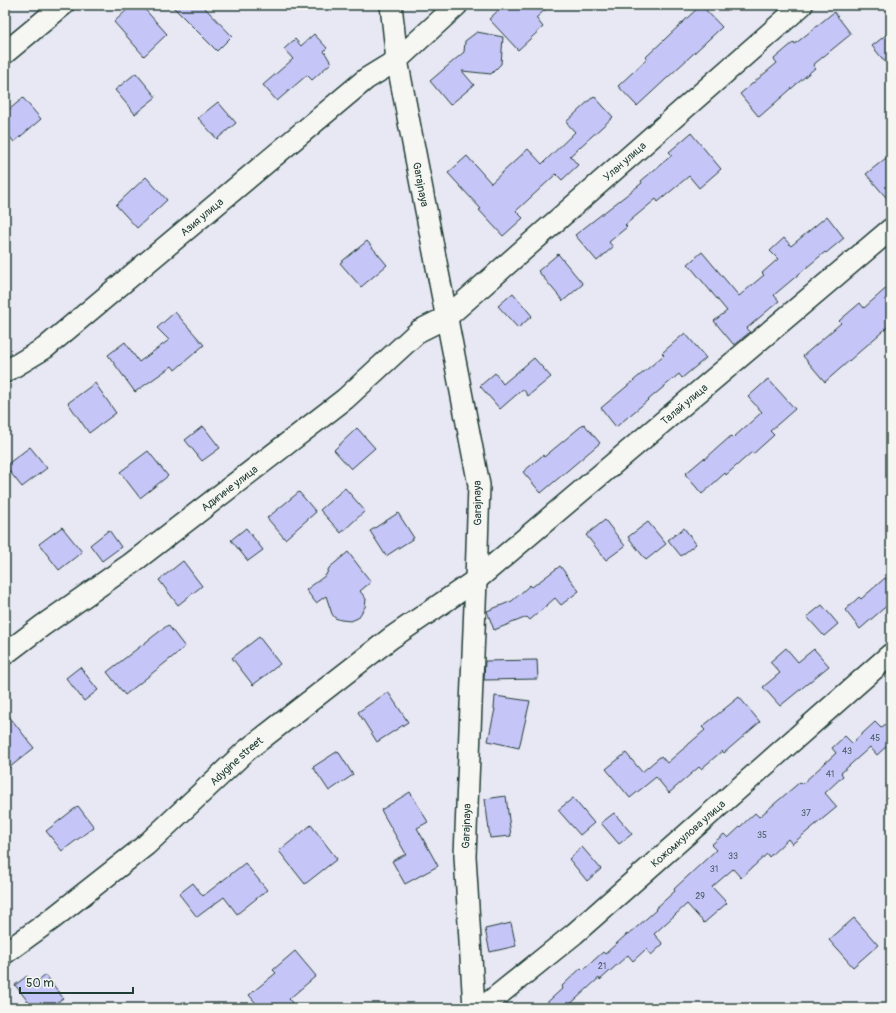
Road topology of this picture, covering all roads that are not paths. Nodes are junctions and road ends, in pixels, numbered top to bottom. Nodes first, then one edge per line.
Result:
1 (63, 5) edge
2 (391, 5) edge
3 (457, 5) edge
4 (802, 5) edge
5 (5, 53) edge
6 (397, 60) junction
7 (891, 229) edge
8 (447, 317) junction
9 (5, 372) edge
10 (476, 580) junction
11 (5, 654) edge
12 (891, 654) edge
13 (5, 953) edge
14 (474, 1008) edge
15 (482, 1008) edge

1 - 5 street
2 - 6 street, Garajnaya
3 - 6 street, Азия улица
4 - 8 street, Улан улица
6 - 8 street, Garajnaya
6 - 9 street, Азия улица
7 - 10 street, Талай улица
8 - 10 street, Garajnaya
8 - 11 street, Адигине улица
10 - 13 street, Adygine street
10 - 14 street, Garajnaya
12 - 15 street, Кожомкулова улица

